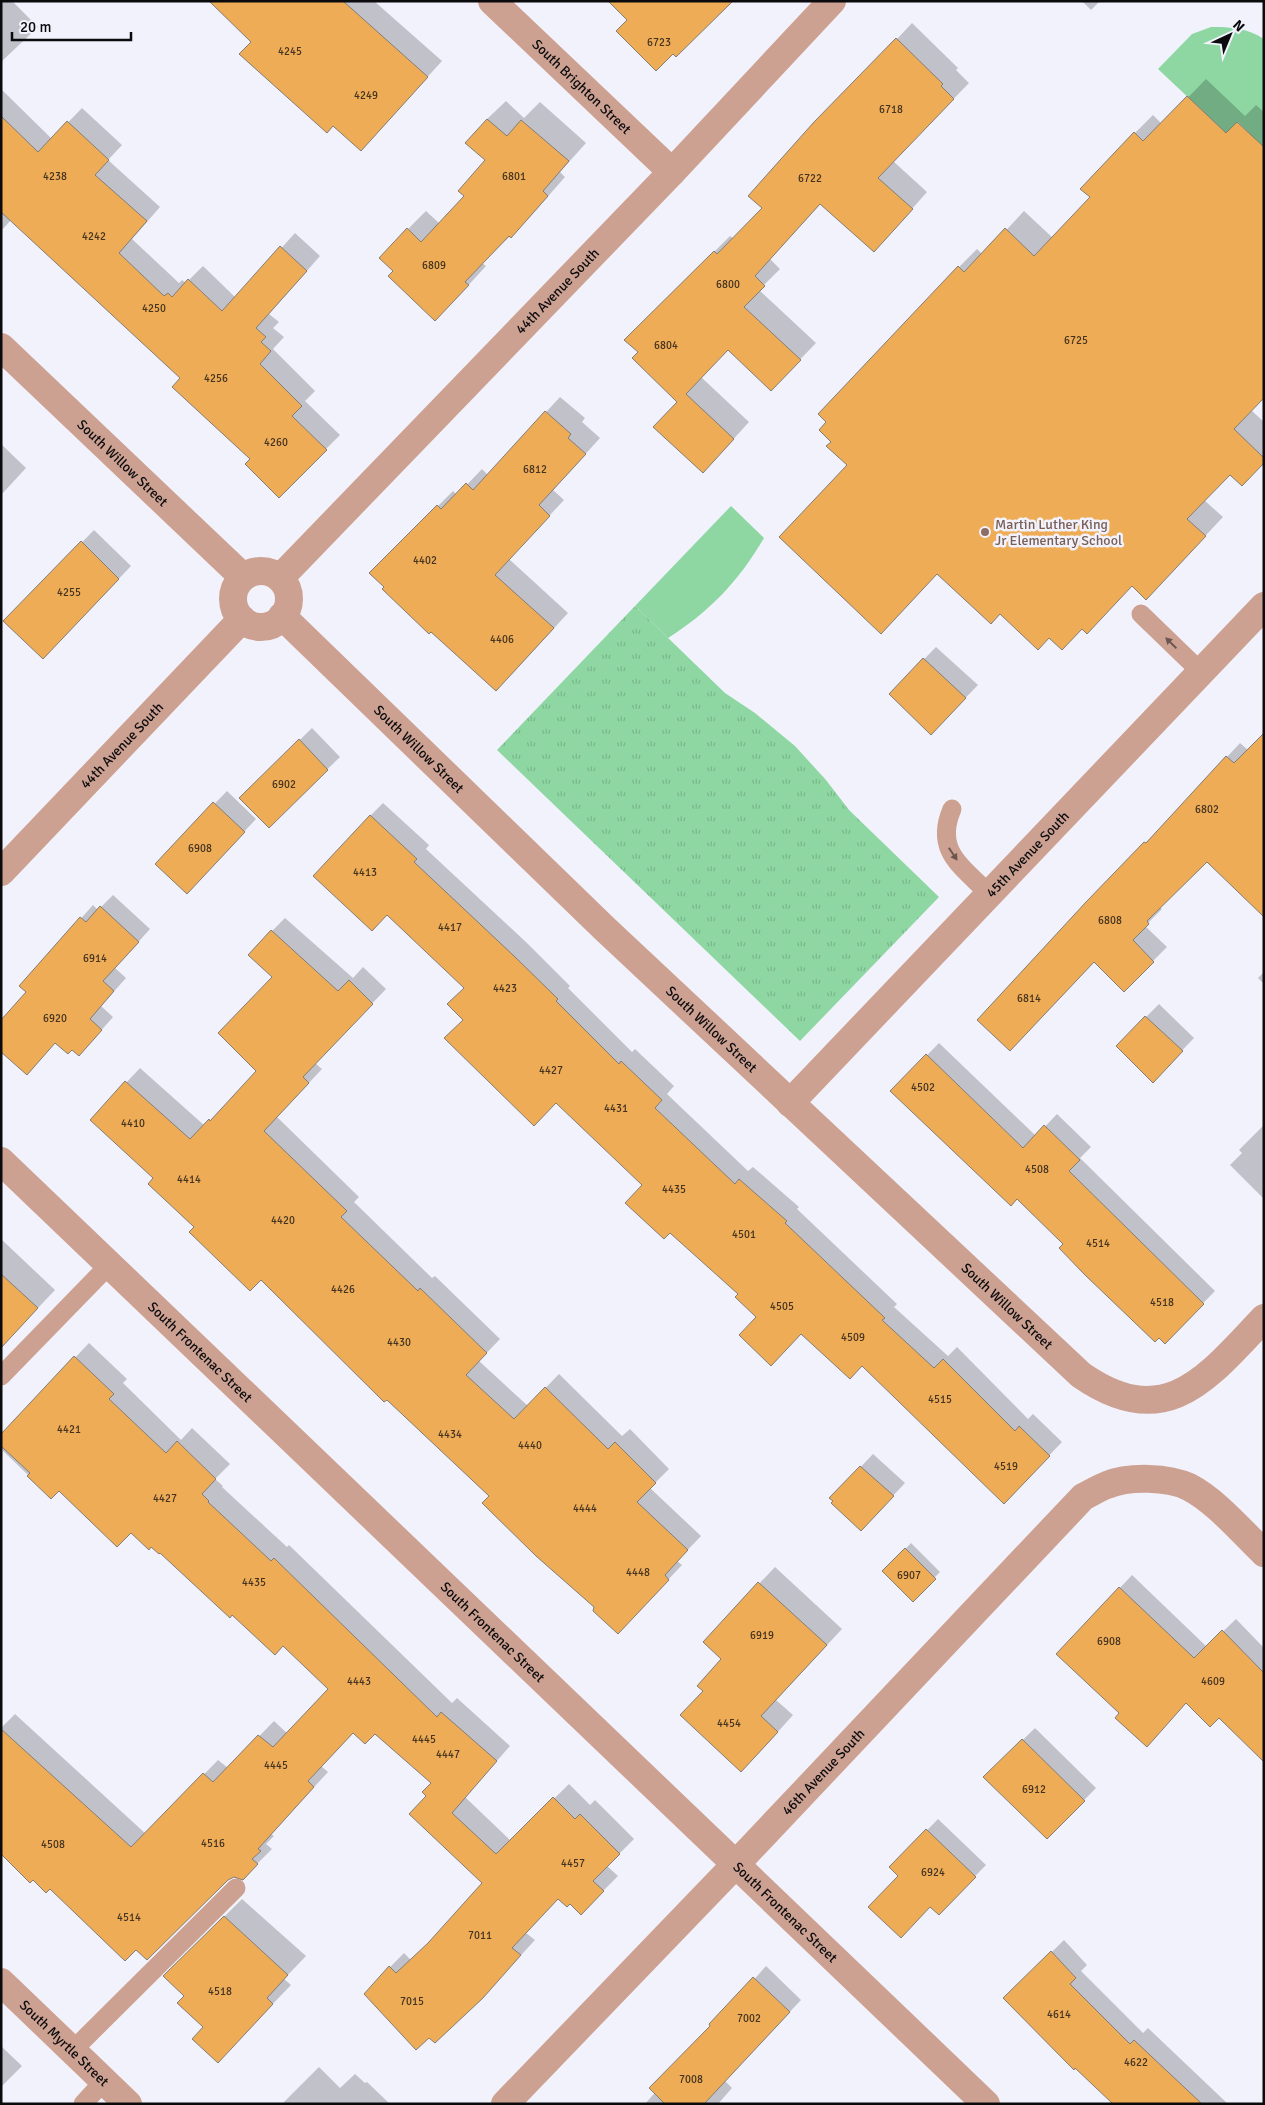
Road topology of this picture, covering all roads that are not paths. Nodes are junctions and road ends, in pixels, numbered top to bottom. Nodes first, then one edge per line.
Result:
1 (492, 1) edge
2 (832, 1) edge
3 (672, 172) junction
4 (1, 347) edge
5 (243, 578) junction
6 (280, 578) junction
7 (1264, 606) edge
8 (1141, 614) dead end
9 (282, 616) junction
10 (242, 619) junction
11 (1201, 672) junction
12 (952, 808) dead end
13 (1, 872) edge
14 (989, 894) junction
15 (790, 1102) junction
16 (1, 1161) edge
17 (110, 1264) junction
18 (1264, 1318) edge
19 (1, 1376) edge
20 (1264, 1553) edge
21 (736, 1864) junction
22 (236, 1888) dead end
23 (1, 1982) edge
24 (72, 2050) junction
25 (104, 2081) junction
26 (83, 2104) edge
27 (128, 2104) edge
28 (505, 2104) edge
29 (986, 2104) edge

1 - 3 street, South Brighton Street
2 - 3 street, 44th Avenue South
3 - 6 street, 44th Avenue South
4 - 5 street, South Willow Street
5 - 6 street
5 - 10 street
6 - 9 street
7 - 11 street, 45th Avenue South
11 -> 8 lane
9 - 10 street
9 - 15 street, South Willow Street
10 - 13 street, 44th Avenue South
11 - 14 street, 45th Avenue South
12 -> 14 lane
14 - 15 street, 45th Avenue South
15 - 18 street, South Willow Street
16 - 17 street, South Frontenac Street
17 - 19 lane
17 - 21 street, South Frontenac Street
20 - 21 street, 46th Avenue South
21 - 28 street, 46th Avenue South
21 - 29 street, South Frontenac Street
22 - 24 lane
23 - 24 street, South Myrtle Street
24 - 25 street, South Myrtle Street
25 - 26 lane
25 - 27 street, South Myrtle Street

